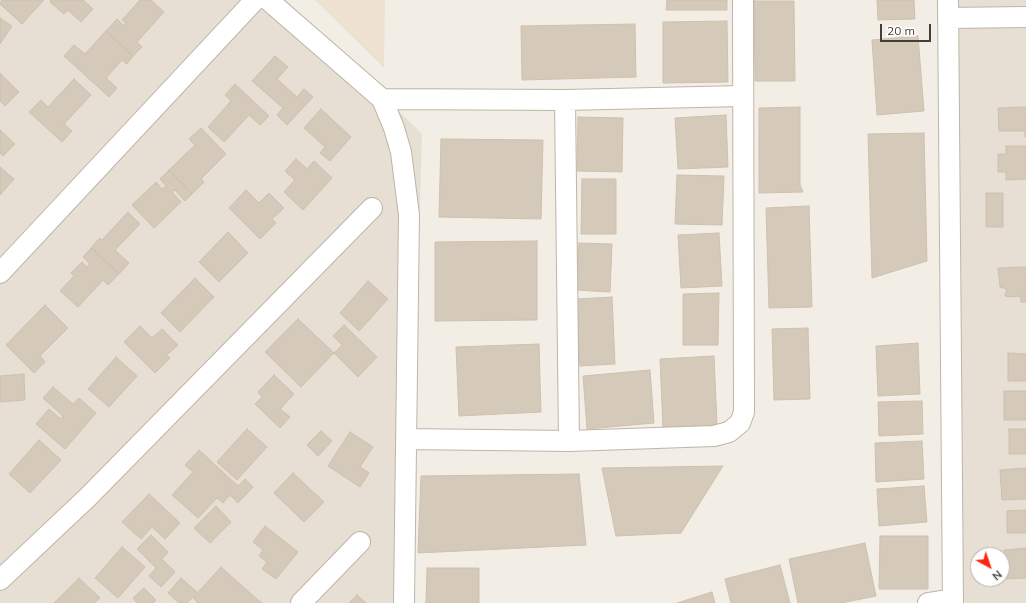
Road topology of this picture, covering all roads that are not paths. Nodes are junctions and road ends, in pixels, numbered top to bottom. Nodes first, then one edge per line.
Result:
1 (255, 0) edge
2 (268, 0) edge
3 (743, 0) edge
4 (948, 9) edge
5 (1026, 17) edge
6 (743, 96) junction
7 (382, 99) junction
8 (565, 100) junction
9 (372, 208) dead end
10 (0, 273) edge
11 (406, 439) junction
12 (569, 441) junction
13 (360, 542) dead end
14 (0, 580) edge
15 (953, 601) edge
16 (301, 603) edge
17 (404, 603) edge
18 (928, 603) edge

1 - 10 street
2 - 7 street
3 - 6 street
4 - 5 street
4 - 15 street
6 - 8 street
6 - 12 street
7 - 8 street
7 - 11 street
8 - 12 street
9 - 14 street
11 - 12 street
11 - 17 street
13 - 16 street
15 - 18 street

